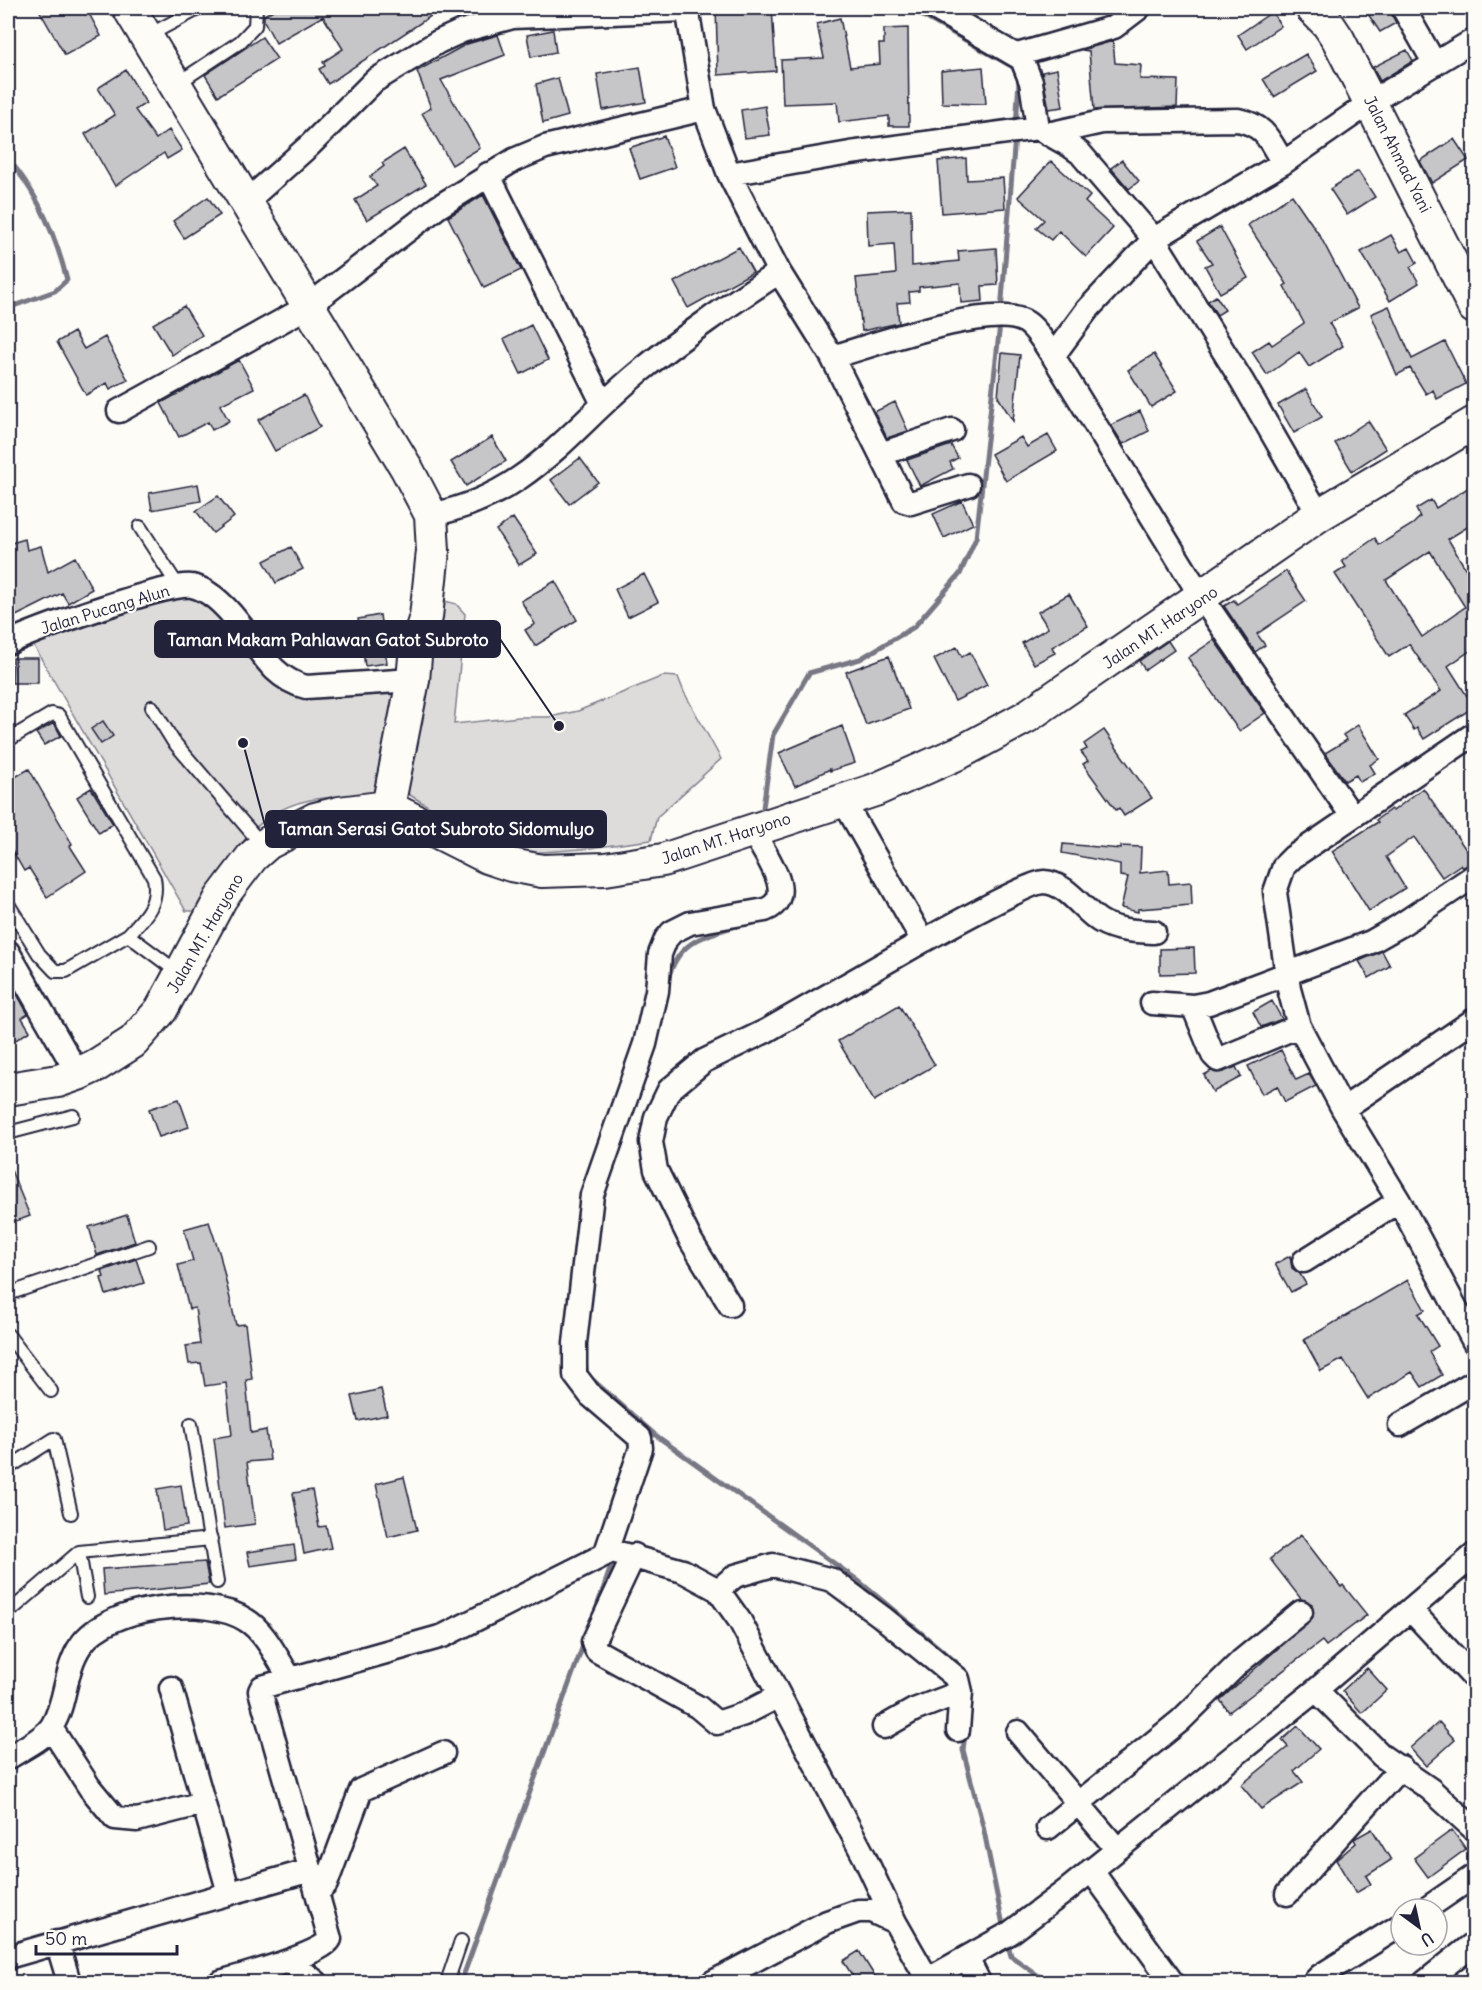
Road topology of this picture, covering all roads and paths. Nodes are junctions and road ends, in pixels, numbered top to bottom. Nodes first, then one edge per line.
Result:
1 (129, 8) edge
2 (200, 8) edge
3 (256, 8) edge
4 (687, 8) edge
5 (934, 8) edge
6 (1140, 8) edge
7 (1312, 8) edge
8 (1403, 8) edge
9 (146, 37) junction
10 (1474, 40) edge
11 (1017, 55) junction
12 (1435, 64) junction
13 (175, 85) junction
14 (1371, 102) junction
15 (704, 108) junction
16 (1038, 130) junction
17 (1283, 163) junction
18 (488, 174) junction
19 (729, 174) junction
20 (246, 202) junction
21 (1154, 239) junction
22 (779, 272) junction
23 (307, 307) junction
24 (1474, 307) edge
25 (1053, 356) junction
26 (832, 357) junction
27 (603, 404) junction
28 (119, 411) dead end
29 (1474, 423) edge
30 (952, 430) dead end
31 (881, 454) junction
32 (968, 485) dead end
33 (431, 515) junction
34 (1319, 515) junction
35 (140, 527) dead end
36 (178, 586) junction
37 (1202, 598) junction
38 (8, 643) edge
39 (413, 680) junction
40 (152, 707) dead end
41 (1474, 736) edge
42 (8, 740) edge
43 (843, 800) junction
44 (388, 807) junction
45 (1352, 816) junction
46 (762, 826) junction
47 (263, 847) junction
48 (1474, 876) edge
49 (8, 904) edge
50 (1154, 932) dead end
51 (128, 935) junction
52 (923, 941) junction
53 (8, 952) edge
54 (1288, 972) junction
55 (181, 974) junction
56 (1152, 1003) dead end
57 (1193, 1006) junction
58 (1474, 1020) edge
59 (1299, 1026) junction
60 (78, 1074) junction
61 (8, 1089) edge
62 (1343, 1109) junction
63 (73, 1116) dead end
64 (8, 1133) edge
65 (1399, 1201) junction
66 (149, 1246) dead end
67 (1304, 1261) dead end
68 (8, 1294) edge
69 (730, 1305) dead end
70 (8, 1335) edge
71 (1474, 1342) edge
72 (1474, 1382) edge
73 (51, 1391) dead end
74 (191, 1424) dead end
75 (1400, 1425) dead end
76 (8, 1468) edge
77 (70, 1513) dead end
78 (211, 1539) junction
79 (79, 1552) junction
80 (619, 1553) junction
81 (1474, 1555) edge
82 (217, 1582) dead end
83 (718, 1590) junction
84 (87, 1598) dead end
85 (1411, 1610) junction
86 (1301, 1612) dead end
87 (8, 1613) edge
88 (290, 1678) junction
89 (1474, 1678) edge
90 (171, 1688) dead end
91 (1316, 1690) junction
92 (962, 1692) junction
93 (779, 1696) junction
94 (884, 1727) dead end
95 (51, 1728) junction
96 (958, 1730) dead end
97 (1018, 1732) dead end
98 (443, 1753) dead end
99 (8, 1758) edge
100 (1401, 1767) junction
101 (203, 1803) junction
102 (1078, 1803) junction
103 (1048, 1828) dead end
104 (1474, 1830) edge
105 (1118, 1849) junction
106 (311, 1870) junction
107 (1091, 1870) junction
108 (1474, 1876) edge
109 (318, 1892) junction
110 (229, 1893) junction
111 (1287, 1894) dead end
112 (1443, 1897) edge
113 (895, 1922) junction
114 (1389, 1933) edge
115 (461, 1941) dead end
116 (57, 1942) junction
117 (1474, 1942) edge
118 (8, 1957) edge
119 (967, 1958) junction
120 (289, 1960) junction
121 (925, 1981) edge
122 (69, 1983) edge
123 (220, 1983) edge
124 (316, 1983) edge
125 (447, 1983) edge
126 (713, 1983) edge
127 (979, 1983) edge
128 (1172, 1983) edge
129 (1314, 1983) edge
130 (1425, 1983) edge

1 - 9 street
2 - 9 lane
3 - 13 lane
4 - 15 street
4 - 20 street
5 - 11 street
6 - 11 street
7 - 14 street, Jalan Ahmad Yani
8 - 12 street
9 - 13 street
10 - 12 street
11 - 16 street
12 - 14 street
13 - 20 street
14 - 17 street
14 - 24 street, Jalan Ahmad Yani
15 - 18 street
15 - 19 street
16 - 17 street
16 - 19 street
16 - 21 street
17 - 21 street
18 - 23 street
18 - 27 street
19 - 22 street
20 - 23 street
21 - 25 street
21 - 34 street
22 - 26 street
22 - 27 street
23 - 28 street
23 - 33 street
25 - 26 street
25 - 37 street
26 - 31 street
27 - 33 street
29 - 34 street, Jalan MT. Haryono
30 - 31 street
31 - 32 street
33 - 39 street
34 - 37 street, Jalan MT. Haryono
35 - 36 lane
36 - 38 street, Jalan Pucang Alun
36 - 39 street, Jalan Pucang Alun
37 - 43 street, Jalan MT. Haryono
37 - 45 street
39 - 44 street
40 - 47 lane
41 - 45 street
42 - 51 lane
43 - 46 street, Jalan MT. Haryono
43 - 52 street
44 - 46 street, Jalan MT. Haryono
44 - 47 street, Jalan MT. Haryono
45 - 54 street
46 - 80 street
47 - 55 street, Jalan MT. Haryono
48 - 54 street
49 - 51 lane
50 - 52 street
51 - 55 lane
52 - 69 street
53 - 60 street
54 - 57 street
54 - 59 street
55 - 60 street, Jalan MT. Haryono
56 - 57 street
57 - 59 street
58 - 62 street
59 - 62 street
60 - 61 street, Jalan MT. Haryono
62 - 65 street
63 - 64 lane
65 - 67 street
65 - 71 street
66 - 68 lane
70 - 73 lane
72 - 75 street
74 - 78 lane
76 - 77 lane
78 - 79 lane
78 - 82 lane
79 - 84 lane
79 - 87 lane
80 - 83 street
80 - 88 street
80 - 93 street
81 - 85 street
83 - 92 street
83 - 93 street
85 - 89 street
85 - 91 street
86 - 102 street
88 - 95 street
88 - 106 street
90 - 101 street
91 - 100 street
91 - 105 street
92 - 94 street
92 - 96 street
93 - 113 street
95 - 99 street
95 - 101 street
97 - 102 street
98 - 109 street
100 - 104 street
100 - 111 street
101 - 110 street
102 - 103 street
102 - 105 street
105 - 107 street
106 - 109 street
106 - 110 street
107 - 119 street
107 - 128 street
108 - 112 street
109 - 120 street
110 - 116 street
113 - 121 street
113 - 126 street
114 - 129 street
115 - 125 lane
116 - 118 street
116 - 122 street
117 - 130 street
119 - 121 street
119 - 127 street
120 - 123 street
120 - 124 street

